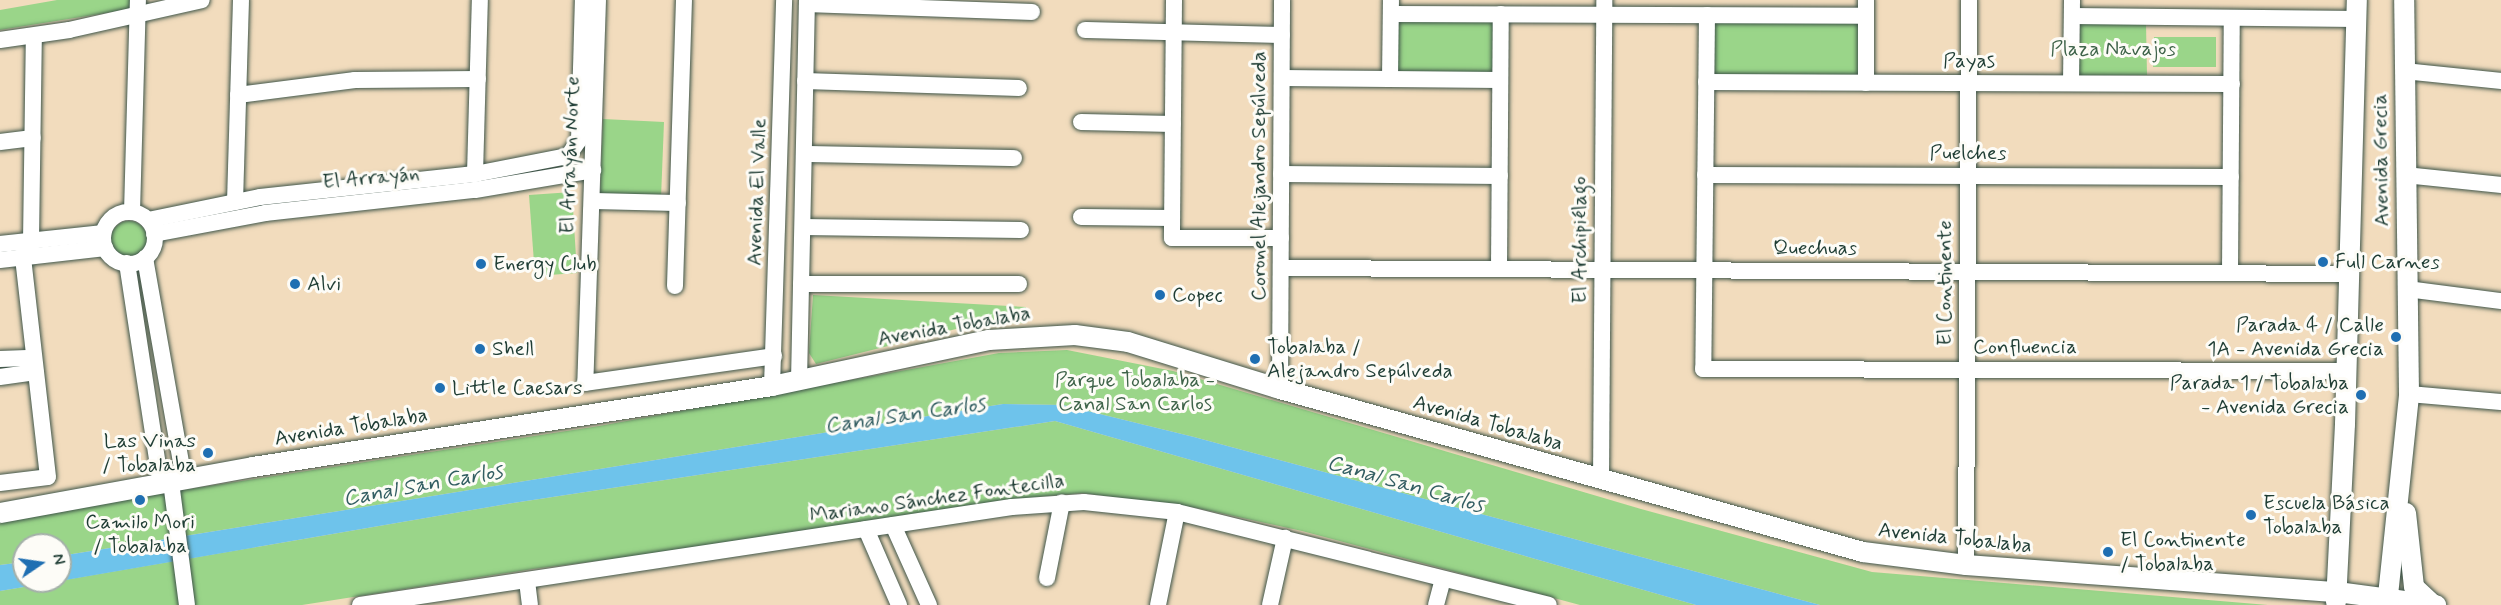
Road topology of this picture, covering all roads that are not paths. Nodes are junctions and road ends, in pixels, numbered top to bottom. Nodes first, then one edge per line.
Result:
1 (202, 0) edge
2 (241, 0) edge
3 (480, 0) edge
4 (583, 0) edge
5 (598, 0) edge
6 (684, 0) edge
7 (784, 0) edge
8 (1174, 0) edge
9 (1282, 0) edge
10 (1969, 0) edge
11 (2404, 0) edge
12 (807, 2) edge
13 (1391, 7) edge
14 (1604, 7) edge
15 (138, 8) edge
16 (1866, 8) edge
17 (2072, 8) edge
18 (2357, 9) edge
19 (1032, 12) dead end
20 (1501, 14) junction
21 (1707, 15) junction
22 (2232, 18) junction
23 (1085, 30) dead end
24 (1174, 32) junction
25 (1282, 35) junction
26 (34, 36) junction
27 (0, 40) edge
28 (2404, 71) junction
29 (1282, 78) junction
30 (478, 79) junction
31 (1390, 79) junction
32 (1500, 80) junction
33 (805, 81) junction
34 (2501, 81) edge
35 (1706, 82) junction
36 (1866, 83) junction
37 (1969, 83) junction
38 (2071, 84) junction
39 (2232, 84) junction
40 (1019, 88) dead end
41 (238, 95) junction
42 (1081, 122) dead end
43 (1173, 124) junction
44 (33, 138) junction
45 (0, 142) edge
46 (575, 151) joint
47 (804, 154) junction
48 (1014, 158) dead end
49 (593, 170) junction
50 (475, 174) junction
51 (1281, 174) junction
52 (1705, 175) junction
53 (2405, 175) junction
54 (1500, 176) junction
55 (1968, 176) junction
56 (2231, 177) junction
57 (2501, 185) edge
58 (592, 201) junction
59 (235, 202) junction
60 (678, 203) junction
61 (132, 212) junction
62 (1081, 217) dead end
63 (1172, 218) junction
64 (151, 227) junction
65 (803, 227) junction
66 (1021, 230) dead end
67 (778, 238) junction
68 (1281, 238) junction
69 (104, 240) junction
70 (31, 241) junction
71 (0, 244) edge
72 (23, 258) junction
73 (145, 258) junction
74 (0, 260) edge
75 (802, 260) junction
76 (127, 263) junction
77 (1281, 268) junction
78 (1499, 269) junction
79 (1602, 270) junction
80 (1704, 270) junction
81 (1968, 272) junction
82 (2230, 273) junction
83 (2348, 274) junction
84 (801, 284) junction
85 (1019, 284) dead end
86 (675, 286) dead end
87 (2407, 289) junction
88 (2501, 301) edge
89 (774, 356) junction
90 (0, 359) edge
91 (35, 365) junction
92 (1967, 370) junction
93 (2346, 371) junction
94 (0, 377) edge
95 (799, 381) junction
96 (772, 386) junction
97 (168, 389) junction
98 (1280, 389) junction
99 (148, 392) junction
100 (2409, 394) junction
101 (2501, 402) edge
102 (2407, 430) junction
103 (1601, 480) junction
104 (172, 482) junction
105 (0, 483) edge
106 (1062, 502) junction
107 (1177, 512) junction
108 (0, 513) edge
109 (893, 525) junction
110 (866, 529) junction
111 (1285, 538) junction
112 (1966, 565) junction
113 (1047, 578) dead end
114 (1443, 579) junction
115 (527, 581) junction
116 (2336, 598) edge
117 (2387, 602) edge
118 (187, 605) edge
119 (360, 605) edge
120 (530, 605) edge
121 (899, 605) edge
122 (928, 605) edge
123 (1158, 605) edge
124 (1270, 605) edge
125 (1436, 605) edge
126 (1550, 605) edge
127 (2434, 605) edge

1 - 15 street
2 - 41 street
3 - 30 street
4 - 46 street, El Arrayán Norte
5 - 49 street, El Arrayán Norte
6 - 60 street
7 - 67 street, Avenida El Valle
8 - 24 street
9 - 25 street, Coronel Alejandro Sepúlveda
10 - 37 street, El Continente
11 - 28 main road, Avenida Grecia
12 - 19 street
12 - 33 street
13 - 20 street
13 - 31 street
14 - 20 street
14 - 21 street
14 - 79 street, El Archipiélago
15 - 26 street
15 - 61 street
16 - 21 street
16 - 36 street
17 - 22 street
17 - 38 street
18 - 22 street
18 - 83 main road, Avenida Grecia
20 - 32 street
21 - 35 street
22 - 39 street
23 - 24 street
24 - 25 street
24 - 43 street
25 - 29 street, Coronel Alejandro Sepúlveda
26 - 27 street
26 - 44 street
28 - 34 street
28 - 53 main road, Avenida Grecia
29 - 31 street
29 - 51 street, Coronel Alejandro Sepúlveda
30 - 41 street
30 - 50 street
31 - 32 street
32 - 54 street
33 - 40 street
33 - 47 street
35 - 36 street, Payas
35 - 52 street
36 - 37 street, Payas
37 - 38 street, Payas
37 - 55 street, El Continente
38 - 39 street, Payas
39 - 56 street
41 - 59 street
42 - 43 street
43 - 63 street
44 - 45 street
44 - 70 street
46 - 50 street, El Arrayán
47 - 48 street
47 - 65 street
49 - 58 street, El Arrayán Norte
49 - 64 street, El Arrayán
50 - 59 street, El Arrayán
51 - 54 street
51 - 68 street, Coronel Alejandro Sepúlveda
52 - 55 street, Puelches
52 - 80 street
53 - 57 street
53 - 87 main road, Avenida Grecia
54 - 78 street
55 - 56 street, Puelches
55 - 81 street, El Continente
56 - 82 street
58 - 60 street
58 - 89 street, El Arrayán Norte
59 - 64 street, El Arrayán
60 - 86 street
61 - 64 street
61 - 69 street
62 - 63 street
63 - 68 street
64 - 73 street
65 - 66 street
65 - 75 street
67 - 75 street
67 - 89 street, Avenida El Valle
68 - 77 street, Coronel Alejandro Sepúlveda
69 - 70 street
69 - 72 street
69 - 76 street
70 - 71 street
70 - 72 street
72 - 74 street
72 - 91 street
73 - 76 street
73 - 97 street
75 - 84 street
76 - 99 street
77 - 78 street, Quechuas
77 - 98 street, Coronel Alejandro Sepúlveda
78 - 79 street, Quechuas
79 - 80 street, Quechuas
79 - 103 street, El Archipiélago
80 - 81 street, Quechuas
80 - 92 street, Confluencia
81 - 82 street, Quechuas
81 - 92 street, El Continente
82 - 83 street, Quechuas
83 - 93 main road, Avenida Grecia
84 - 85 street
84 - 95 street
87 - 88 street
87 - 100 main road, Avenida Grecia
89 - 96 street, Avenida El Valle
90 - 91 street
91 - 94 street
91 - 105 street
92 - 93 street, Confluencia
92 - 112 street, El Continente
93 - 116 main road, Avenida Grecia
95 - 96 main road, Avenida Tobalaba
95 - 98 main road, Avenida Tobalaba
96 - 104 main road, Avenida Tobalaba
97 - 99 street
97 - 104 street
98 - 103 main road, Avenida Tobalaba
99 - 104 street
100 - 101 street
100 - 102 main road, Avenida Grecia
102 - 117 main road, Avenida Grecia
102 - 127 main road
103 - 112 main road, Avenida Tobalaba
104 - 108 main road, Avenida Tobalaba
104 - 118 street
106 - 107 street, Mariano Sánchez Fontecilla
106 - 109 street, Mariano Sánchez Fontecilla
106 - 113 street
107 - 111 street, Mariano Sánchez Fontecilla
107 - 123 street
109 - 110 street, Mariano Sánchez Fontecilla
109 - 122 street
110 - 115 street, Mariano Sánchez Fontecilla
110 - 121 street
111 - 114 street, Mariano Sánchez Fontecilla
111 - 124 street
112 - 116 main road, Avenida Tobalaba
114 - 125 street
114 - 126 street, Mariano Sánchez Fontecilla
115 - 119 street, Mariano Sánchez Fontecilla
115 - 120 street
116 - 117 main road, Avenida Tobalaba
117 - 127 main road, Avenida Tobalaba

